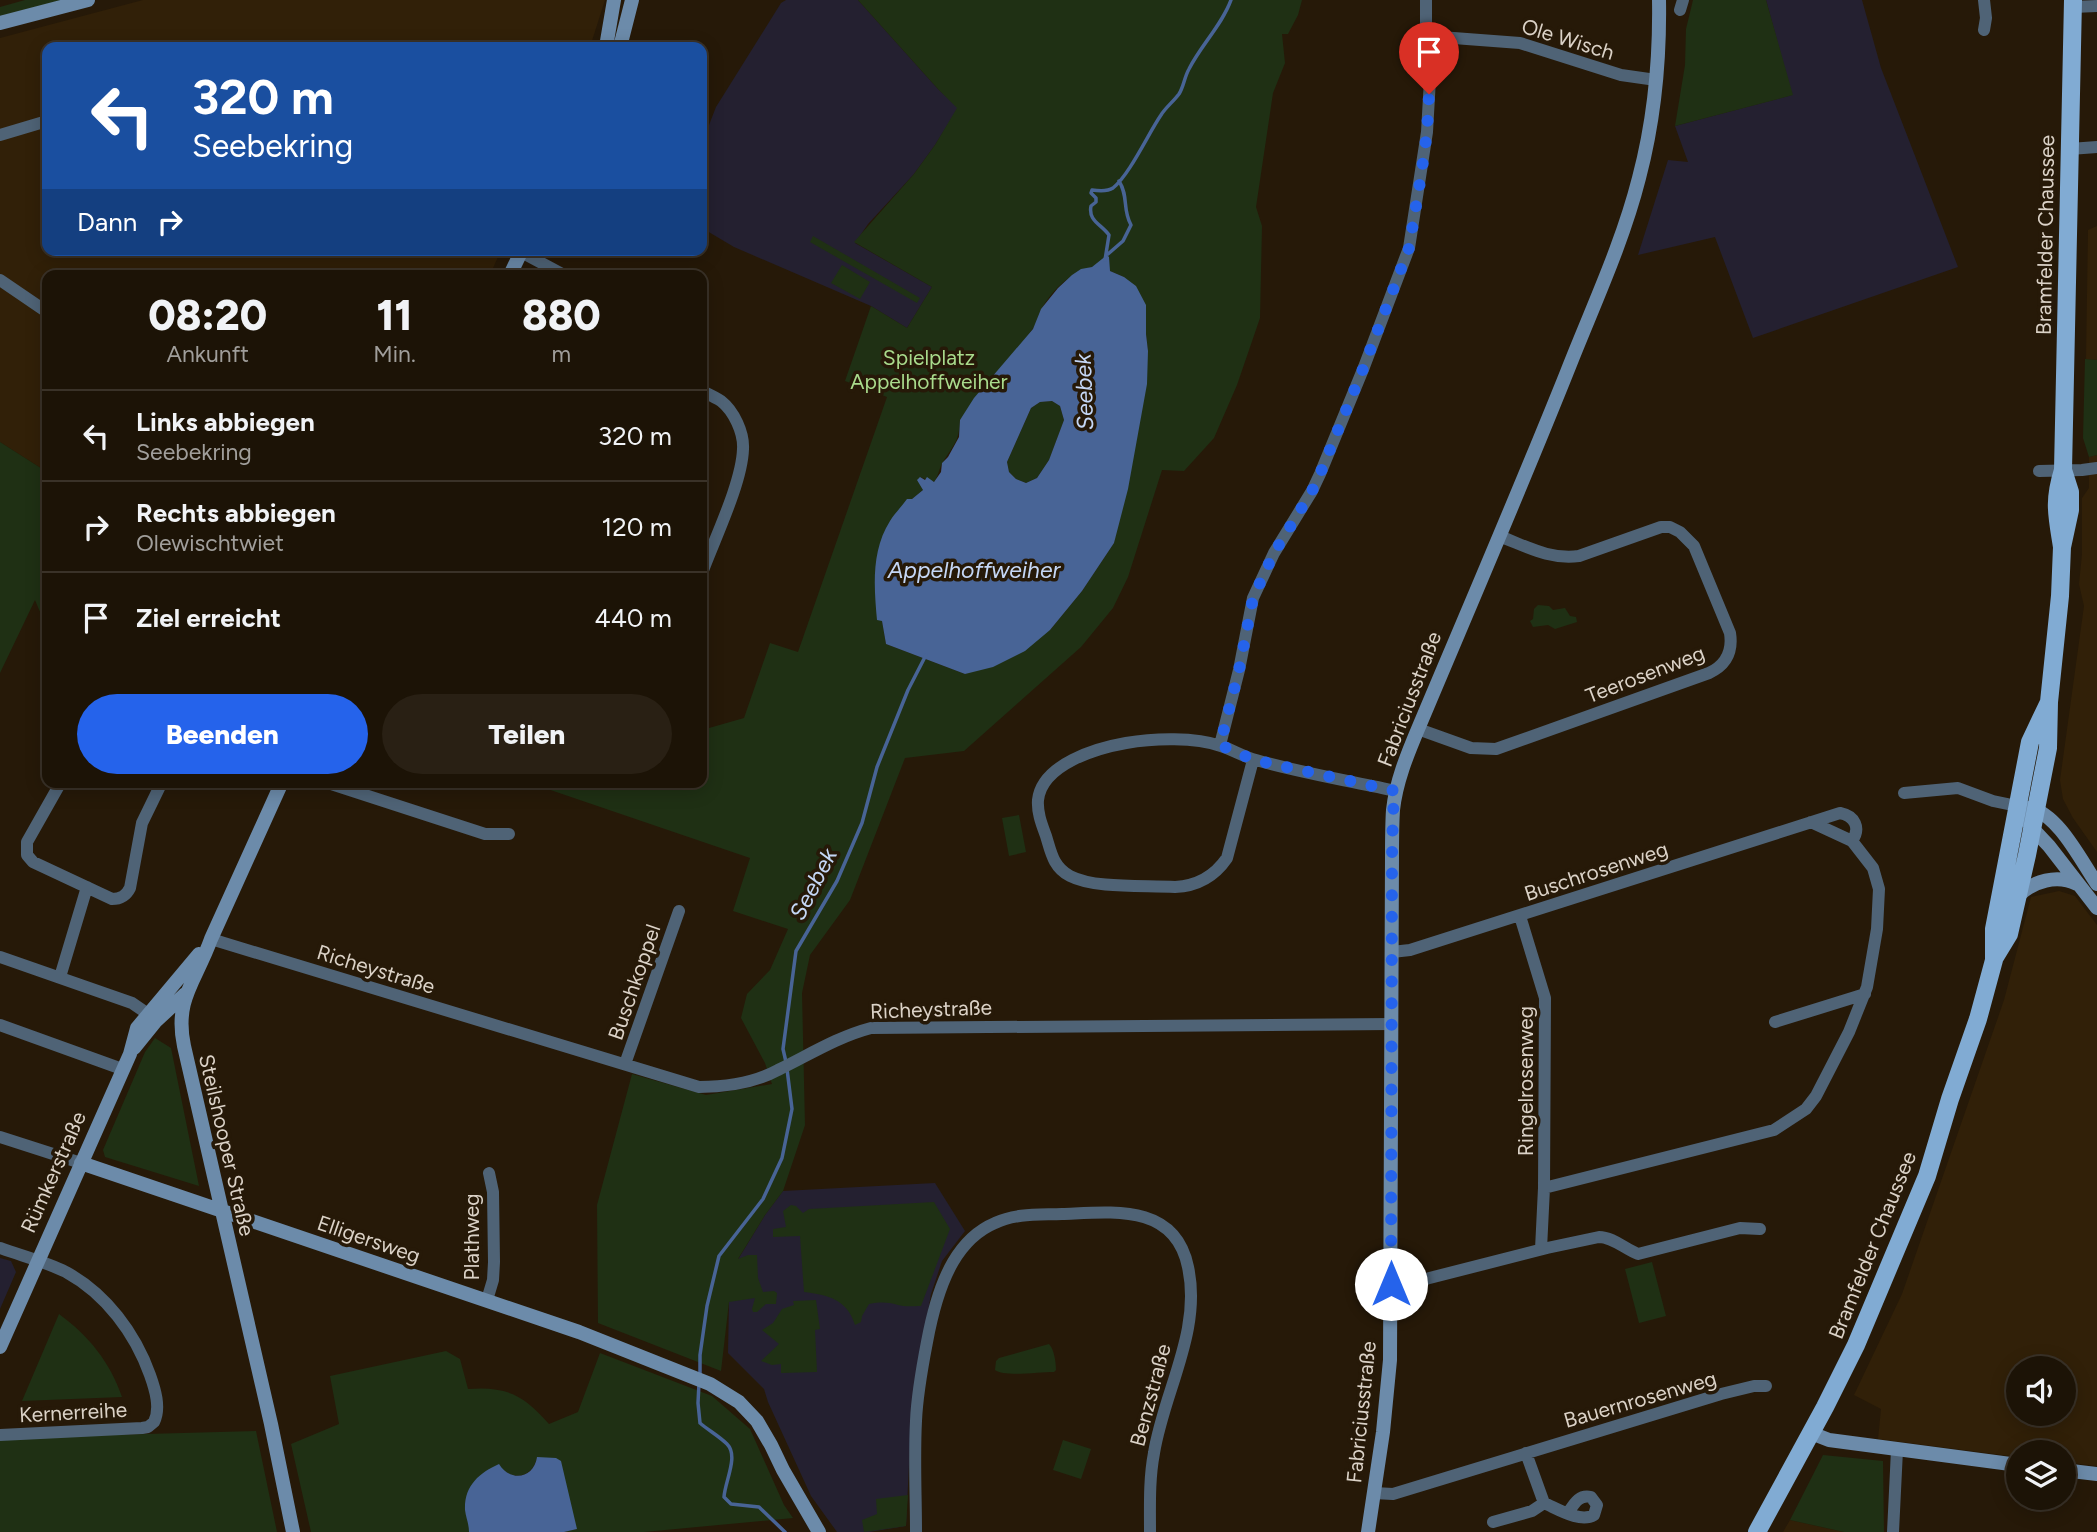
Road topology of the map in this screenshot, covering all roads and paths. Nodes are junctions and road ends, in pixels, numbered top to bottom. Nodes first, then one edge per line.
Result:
1 (88, 0) edge
2 (614, 0) edge
3 (632, 0) edge
4 (1426, 0) edge
5 (1659, 0) edge
6 (1984, 0) edge
7 (2073, 4) edge
8 (2097, 6) edge
9 (0, 23) edge
10 (1984, 30) dead end
11 (1427, 36) junction
12 (607, 42) edge
13 (621, 42) edge
14 (1656, 80) junction
15 (42, 122) edge
16 (0, 135) edge
17 (2097, 147) edge
18 (2070, 149) junction
19 (531, 256) edge
20 (555, 270) edge
21 (0, 280) edge
22 (42, 309) edge
23 (707, 394) edge
24 (2097, 468) edge
25 (2063, 470) junction
26 (2039, 471) dead end
27 (1499, 536) junction
28 (707, 560) edge
29 (2049, 702) junction
30 (1418, 729) junction
31 (1220, 745) junction
32 (1254, 760) junction
33 (58, 788) edge
34 (159, 788) edge
35 (279, 788) edge
36 (343, 788) edge
37 (1396, 791) junction
38 (1904, 793) dead end
39 (2017, 806) junction
40 (2037, 810) junction
41 (1811, 822) junction
42 (2033, 829) junction
43 (509, 834) dead end
44 (1852, 841) junction
45 (2078, 884) junction
46 (2097, 884) edge
47 (87, 887) junction
48 (2018, 896) junction
49 (2097, 908) edge
50 (679, 911) dead end
51 (1520, 916) junction
52 (211, 939) junction
53 (1392, 951) junction
54 (0, 957) edge
55 (1994, 960) junction
56 (60, 977) junction
57 (186, 993) junction
58 (1865, 994) junction
59 (148, 1013) junction
60 (1775, 1022) dead end
61 (1392, 1024) junction
62 (0, 1025) edge
63 (130, 1054) junction
64 (625, 1065) junction
65 (122, 1069) junction
66 (0, 1137) edge
67 (81, 1163) junction
68 (489, 1173) dead end
69 (1544, 1188) junction
70 (220, 1210) junction
71 (1760, 1229) dead end
72 (0, 1248) edge
73 (1541, 1249) junction
74 (37, 1261) junction
75 (1391, 1284) junction
76 (487, 1300) junction
77 (0, 1347) edge
78 (1766, 1386) dead end
79 (1811, 1433) junction
80 (0, 1435) edge
81 (1897, 1450) junction
82 (1526, 1453) junction
83 (2006, 1464) edge
84 (2076, 1472) edge
85 (2097, 1474) edge
86 (1374, 1493) junction
87 (1544, 1503) junction
88 (1567, 1513) dead end
89 (1493, 1522) dead end
90 (815, 1531) edge
91 (293, 1532) edge
92 (916, 1532) edge
93 (1150, 1532) edge
94 (1368, 1532) edge
95 (1757, 1532) edge
96 (1893, 1532) edge

1 - 9 street
2 - 12 street
3 - 13 street
4 - 11 street
5 - 14 street, Fabriciusstraße
6 - 10 street
7 - 8 street
7 - 18 main road, Bramfelder Chaussee
11 - 14 street, Ole Wisch
11 - 31 street
14 - 27 street, Fabriciusstraße
15 - 16 street
17 - 18 street
18 - 25 main road, Bramfelder Chaussee
19 - 20 street
21 - 22 street
23 - 28 street
24 - 25 street
25 - 26 street
25 - 29 main road, Bramfelder Chaussee
27 - 30 street, Fabriciusstraße
27 - 30 street, Teerosenweg
29 - 39 main road, Bramfelder Chaussee
29 - 40 main road, Bramfelder Chaussee
30 - 37 street, Fabriciusstraße
31 - 32 street
31 - 32 street
32 - 37 street
33 - 47 street
34 - 47 street
35 - 52 street, Steilshooper Straße
36 - 43 street
37 - 53 street, Fabriciusstraße
38 - 39 street
39 - 40 street
39 - 42 street
39 - 55 main road, Bramfelder Chaussee
40 - 42 main road, Bramfelder Chaussee
40 - 46 street
41 - 44 street, Buschrosenweg
41 - 44 street, Buschrosenweg
41 - 51 street, Buschrosenweg
42 - 45 street
42 - 48 main road, Bramfelder Chaussee
44 - 58 street, Buschrosenweg
45 - 48 street
45 - 49 street
47 - 56 street
48 - 55 main road, Bramfelder Chaussee
50 - 64 street, Buschkoppel
51 - 53 street, Buschrosenweg
51 - 69 street, Ringelrosenweg
52 - 57 street, Steilshooper Straße
52 - 59 street, Rümkerstraße
52 - 64 street, Richeystraße
53 - 61 street, Fabriciusstraße
54 - 56 street
55 - 79 main road, Bramfelder Chaussee
56 - 59 street
57 - 63 street, Rümkerstraße
57 - 70 street, Steilshooper Straße
58 - 60 street
58 - 69 street, Buschrosenweg
59 - 63 street, Rümkerstraße
61 - 64 street, Richeystraße
61 - 75 street, Fabriciusstraße
62 - 65 street
63 - 65 street, Rümkerstraße
65 - 67 street, Rümkerstraße
66 - 67 street, Elligersweg
67 - 70 street, Elligersweg
67 - 74 street, Rümkerstraße
68 - 76 street, Plathweg
69 - 73 street, Ringelrosenweg
70 - 76 street, Elligersweg
70 - 91 street, Steilshooper Straße
71 - 73 street
72 - 74 street
73 - 75 street
74 - 77 street, Rümkerstraße
74 - 80 street, Kernerreihe
75 - 86 street, Fabriciusstraße
76 - 90 street, Elligersweg
78 - 82 street, Bauernrosenweg
79 - 81 street
79 - 95 main road, Bramfelder Chaussee
81 - 83 street
81 - 96 street
82 - 86 street, Bauernrosenweg
82 - 87 street
84 - 85 street
86 - 94 street, Fabriciusstraße
87 - 88 street
87 - 89 street
92 - 93 street, Benzstraße

